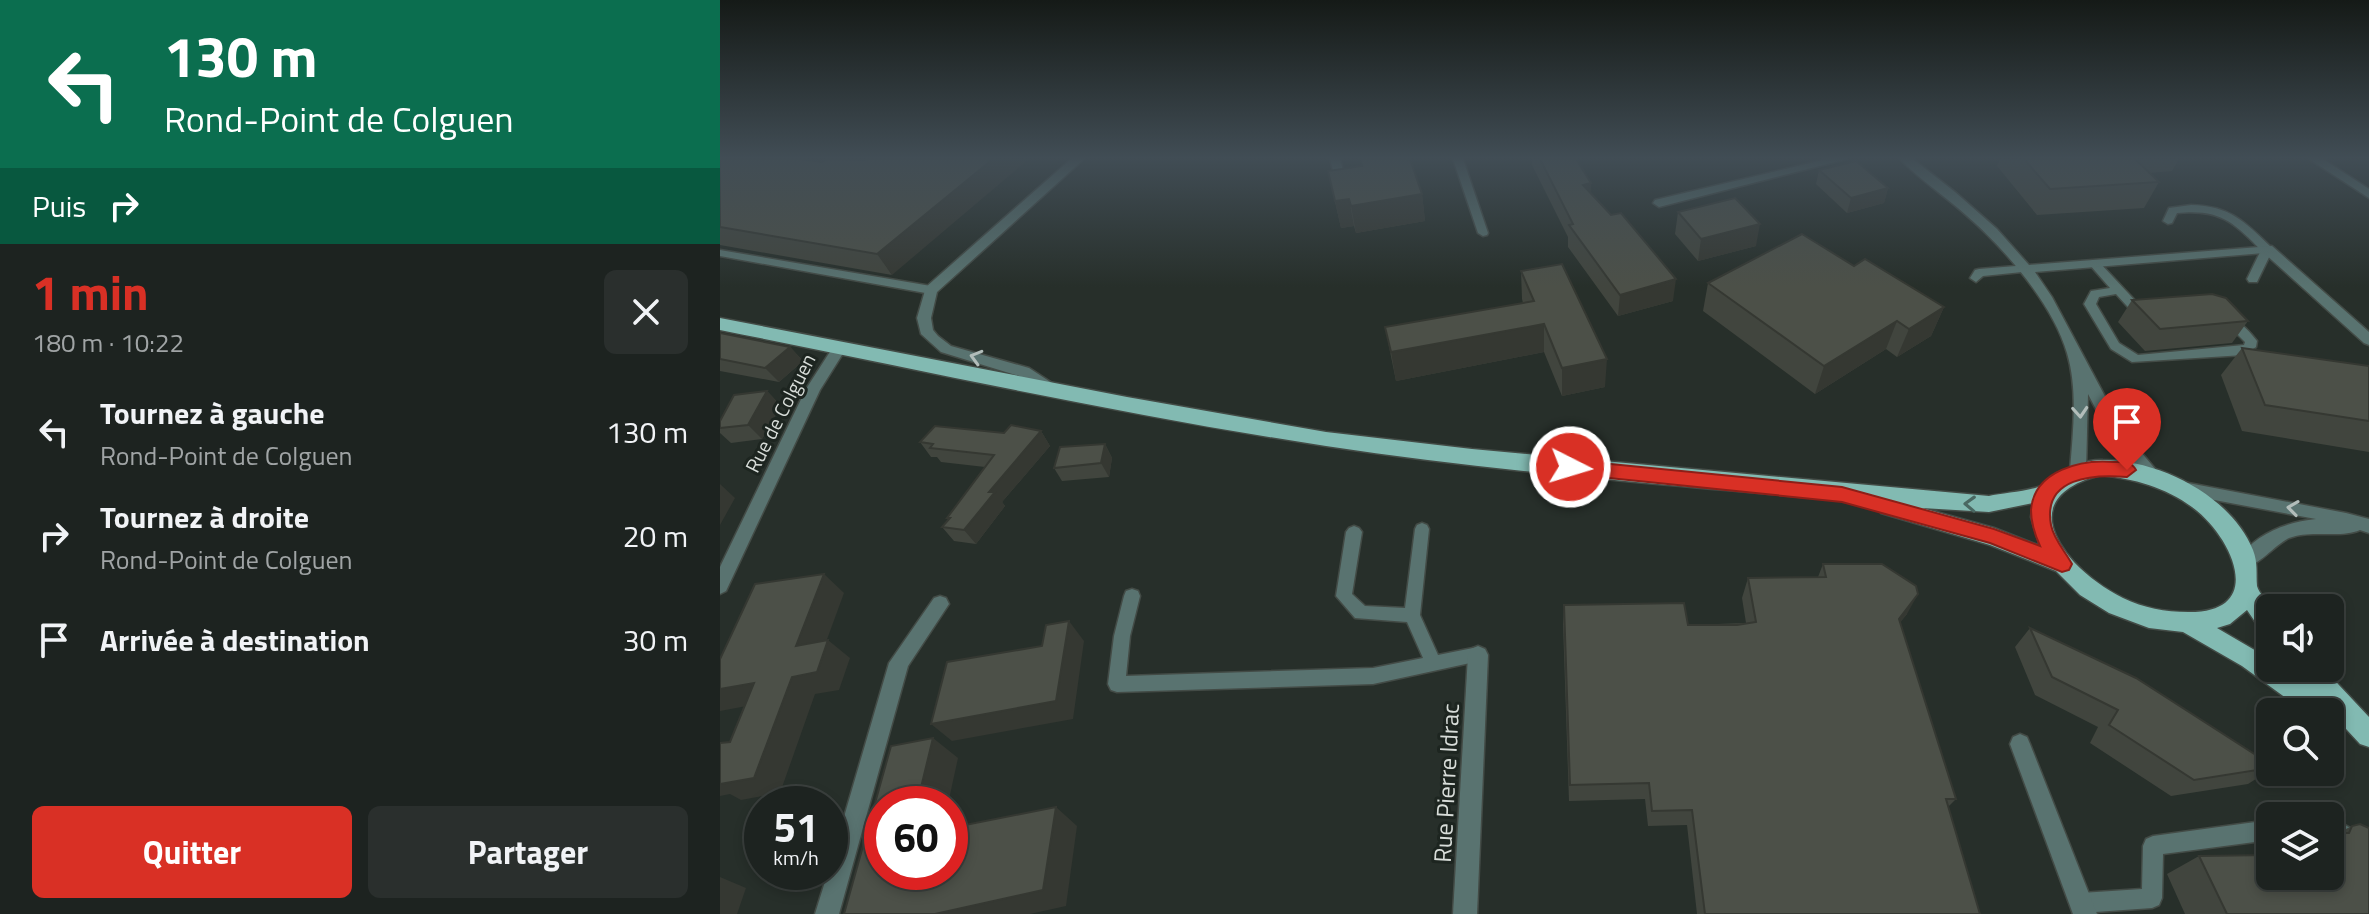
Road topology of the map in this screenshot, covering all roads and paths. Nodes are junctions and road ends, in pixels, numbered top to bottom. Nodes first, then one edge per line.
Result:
1 (1030, 202) edge
2 (1472, 202) edge
3 (1665, 202) edge
4 (1959, 202) edge
5 (1659, 203) dead end
6 (2168, 221) dead end
7 (1483, 233) dead end
8 (2267, 249) junction
9 (720, 253) edge
10 (2095, 264) junction
11 (2028, 269) junction
12 (1976, 278) dead end
13 (2253, 279) dead end
14 (931, 290) junction
15 (2119, 290) junction
16 (720, 324) edge
17 (2369, 340) edge
18 (840, 347) junction
19 (2075, 354) junction
20 (1047, 387) junction
21 (2078, 470) junction
22 (2163, 481) junction
23 (2047, 492) junction
24 (1842, 494) junction
25 (2369, 527) edge
26 (1422, 529) dead end
27 (1354, 532) dead end
28 (2247, 561) junction
29 (2062, 564) junction
30 (720, 586) edge
31 (2247, 592) junction
32 (1132, 596) dead end
33 (940, 604) dead end
34 (2256, 605) edge
35 (1412, 615) junction
36 (2189, 624) junction
37 (1478, 655) joint
38 (1434, 664) junction
39 (2320, 682) edge
40 (2306, 698) edge
41 (2344, 726) edge
42 (2369, 735) edge
43 (2020, 744) dead end
44 (2369, 744) edge
45 (2256, 832) edge
46 (2344, 834) edge
47 (2369, 852) edge
48 (2083, 908) edge
49 (827, 914) edge
50 (1465, 914) edge

1 - 14 street
2 - 7 lane
3 - 5 street
4 - 11 street
6 - 8 lane
8 - 10 street
8 - 13 lane
8 - 17 street
9 - 14 lane
10 - 11 street
10 - 15 lane
11 - 12 lane
11 - 19 street
20 -> 14 street
15 - 15 lane
16 - 18 main road
18 - 20 main road
18 - 30 street, Rue de Colguen
19 -> 21 street
19 - 22 street
20 - 24 main road
21 - 22 main road
21 - 23 main road
25 -> 22 street
22 - 28 main road
23 -> 24 main road
23 - 29 main road
24 - 29 main road
25 - 28 street
26 - 35 lane
27 - 35 lane
28 - 31 main road
29 - 36 main road
31 - 34 main road
31 - 36 main road
32 - 38 lane
33 - 49 street
35 - 38 lane
36 - 40 main road
37 - 38 lane
37 - 50 street, Rue Pierre Idrac
39 - 42 main road
41 - 44 main road
43 - 48 street
45 - 48 lane
46 - 47 lane

